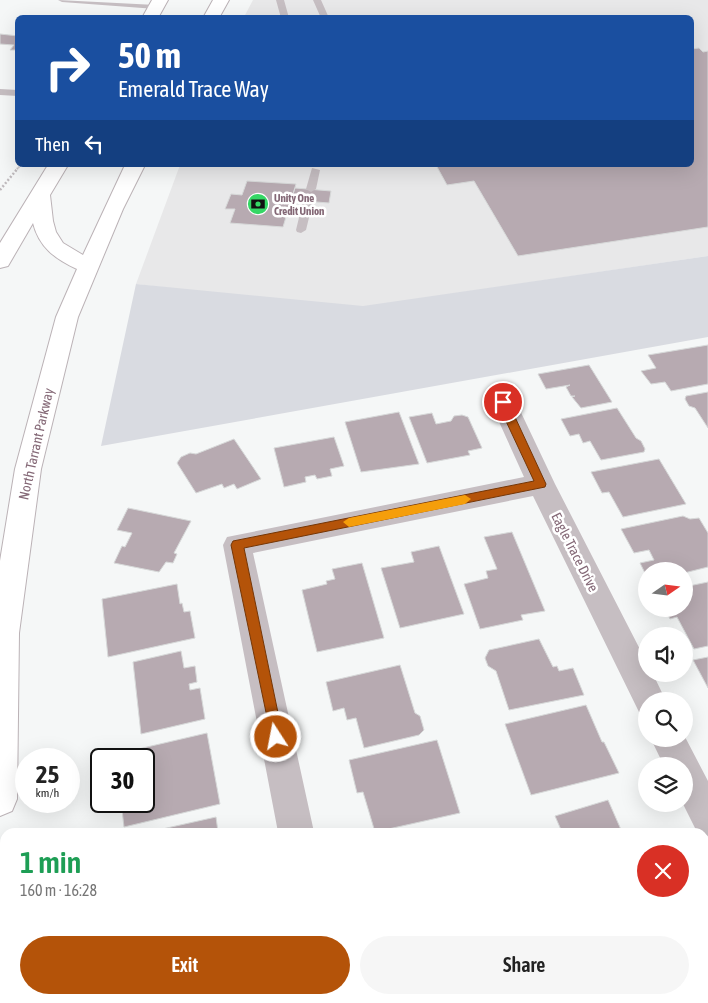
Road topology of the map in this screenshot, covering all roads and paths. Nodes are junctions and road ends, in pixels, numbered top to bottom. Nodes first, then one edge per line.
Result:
1 (62, 0) edge
2 (221, 0) edge
3 (280, 0) edge
4 (317, 0) edge
5 (155, 8) edge
6 (213, 15) edge
7 (284, 15) edge
8 (324, 15) edge
9 (0, 92) edge
10 (15, 93) edge
11 (19, 167) edge
12 (57, 167) edge
13 (134, 167) edge
14 (314, 170) dead end
15 (311, 189) dead end
16 (0, 190) edge
17 (40, 194) junction
18 (308, 201) dead end
19 (301, 230) dead end
20 (0, 261) edge
21 (89, 266) junction
22 (503, 402) dead end
23 (541, 484) junction
24 (645, 692) edge
25 (693, 788) edge
26 (0, 799) edge
27 (708, 818) edge
28 (295, 828) edge

1 - 5 lane
2 - 6 main road
3 - 7 lane
4 - 8 lane
9 - 10 lane
11 - 16 path
12 - 17 main road
13 - 21 main road, North Tarrant Parkway
14 - 15 lane
17 - 20 main road
17 - 21 main road
18 - 19 lane
21 - 26 main road, North Tarrant Parkway
22 - 23 street, Eagle Trace Drive
23 - 24 street, Eagle Trace Drive
23 - 28 street
25 - 27 street

